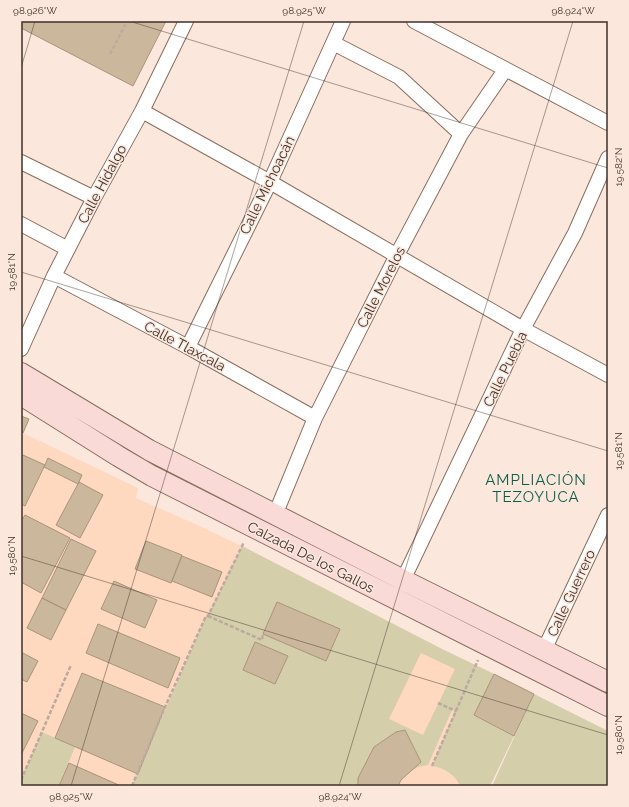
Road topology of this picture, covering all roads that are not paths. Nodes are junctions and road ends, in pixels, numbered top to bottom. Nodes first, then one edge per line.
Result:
1 (186, 21) edge
2 (343, 21) edge
3 (414, 21) edge
4 (333, 43) junction
5 (505, 70) junction
6 (142, 111) junction
7 (608, 123) edge
8 (460, 134) junction
9 (608, 158) edge
10 (21, 162) edge
11 (270, 182) junction
12 (94, 198) junction
13 (21, 224) edge
14 (68, 249) junction
15 (397, 255) junction
16 (54, 276) junction
17 (524, 329) junction
18 (188, 347) junction
19 (21, 349) edge
20 (21, 373) edge
21 (608, 375) edge
22 (21, 395) edge
23 (315, 418) junction
24 (275, 515) junction
25 (608, 515) edge
26 (403, 580) junction
27 (544, 650) junction
28 (608, 682) edge
29 (608, 706) edge

1 - 6 street, Calle Hidalgo
2 - 4 street, Calle Michoacán
3 - 5 street
4 - 8 street
4 - 11 street, Calle Michoacán
5 - 7 street
5 - 8 street, Calle Morelos
6 - 11 street
6 - 12 street, Calle Hidalgo
8 - 15 street, Calle Morelos
9 - 17 street, Calle Puebla
10 - 12 street
11 - 15 street
11 - 18 street, Calle Michoacán
12 - 14 street, Calle Hidalgo
13 - 14 street
14 - 16 street, Calle Hidalgo
15 - 17 street
15 - 23 street, Calle Morelos
16 - 18 street, Calle Tlaxcala
16 - 19 street, Calle Hidalgo
17 - 21 street
17 - 26 street, Calle Puebla
18 - 23 street, Calle Tlaxcala
20 - 24 main road, Calzada De los Gallos
22 - 29 main road, Calzada De los Gallos
23 - 24 street, Calle Morelos
24 - 26 main road, Calzada De los Gallos
25 - 27 street, Calle Guerrero
26 - 27 main road, Calzada De los Gallos
27 - 28 main road, Calzada De los Gallos

